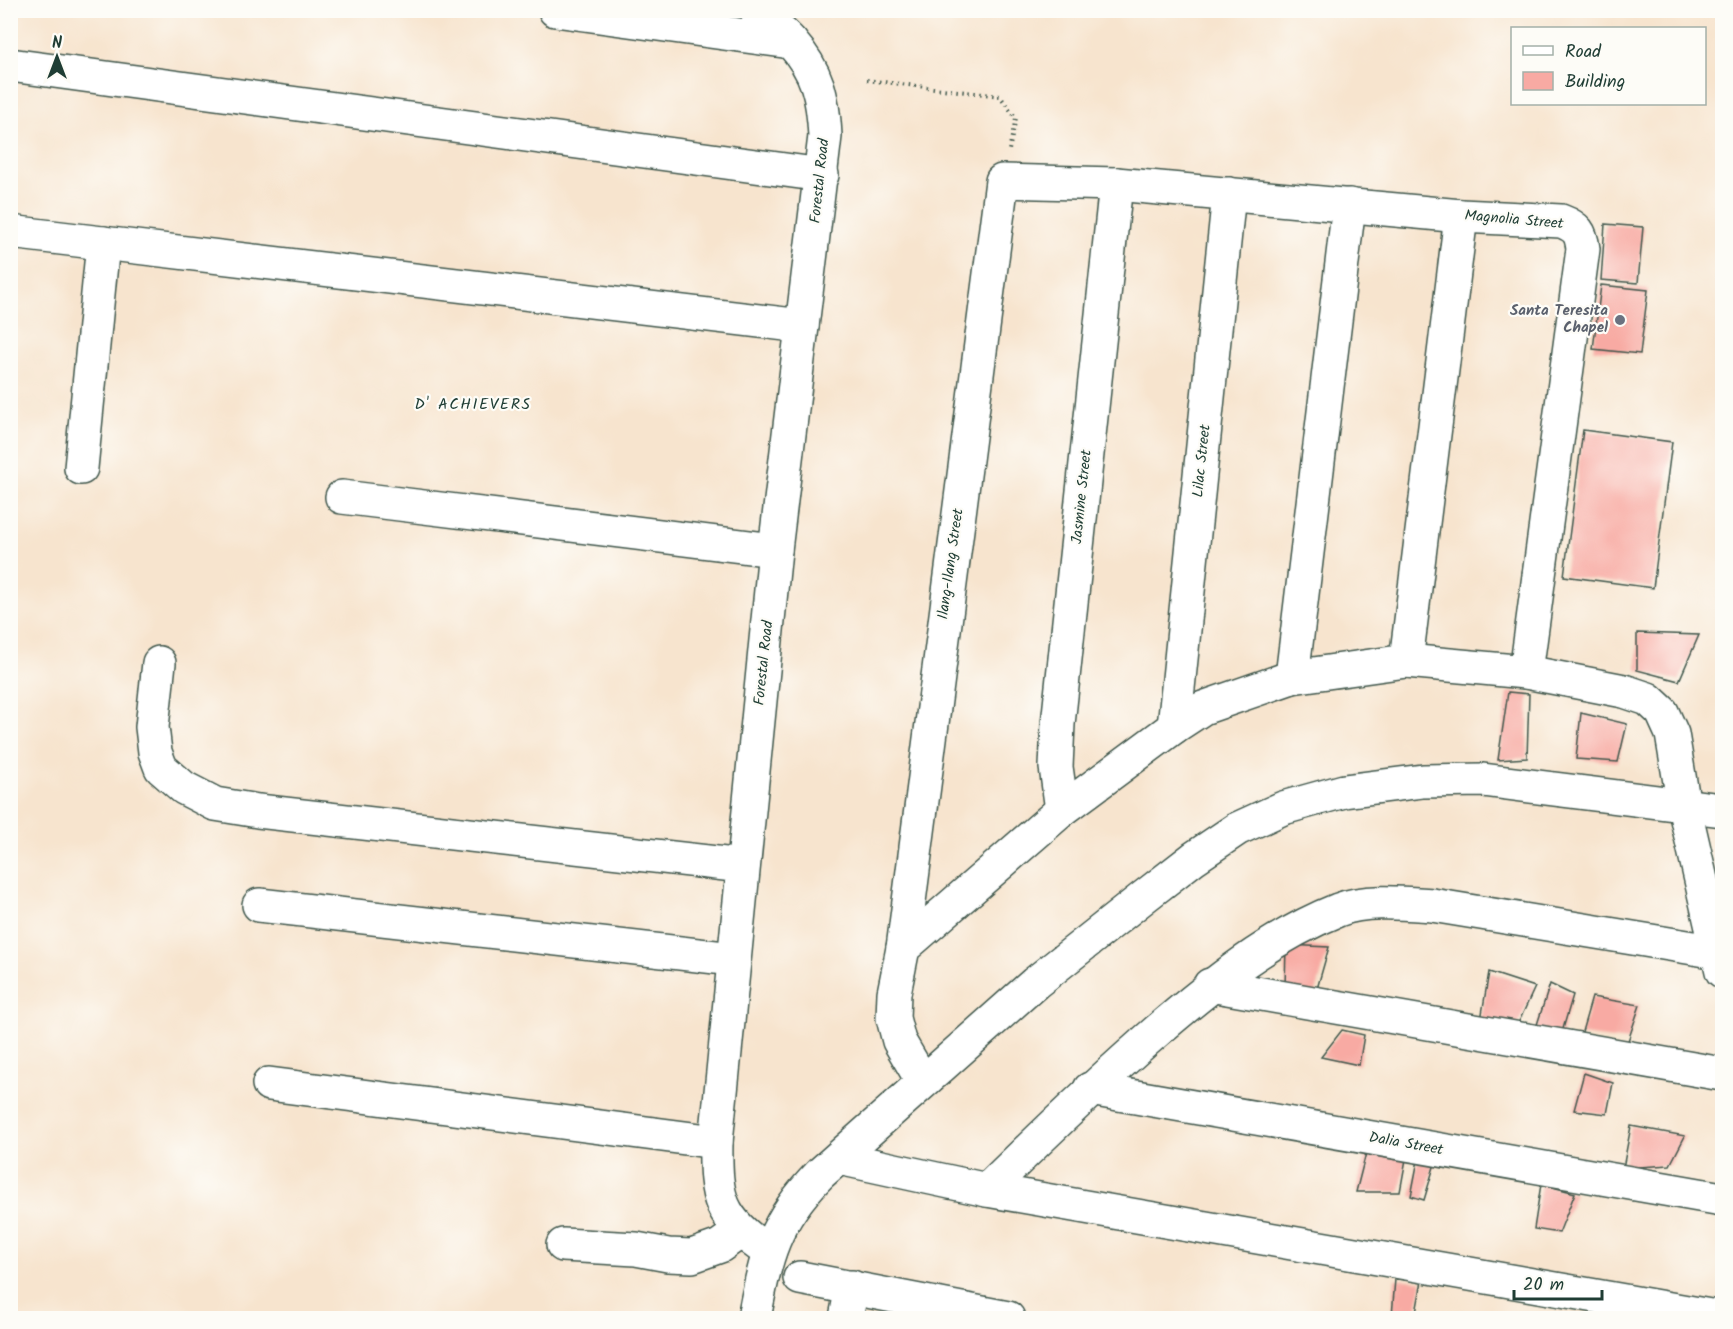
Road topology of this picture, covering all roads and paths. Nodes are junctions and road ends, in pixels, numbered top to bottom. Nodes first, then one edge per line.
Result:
1 (555, 10) edge
2 (757, 10) edge
3 (791, 42) junction
4 (10, 65) edge
5 (867, 80) dead end
6 (822, 175) junction
7 (1002, 181) junction
8 (1116, 184) junction
9 (1229, 194) junction
10 (1349, 205) junction
11 (1461, 216) junction
12 (10, 232) edge
13 (103, 243) junction
14 (802, 326) junction
15 (81, 468) dead end
16 (342, 497) dead end
17 (775, 550) junction
18 (1406, 661) junction
19 (159, 663) dead end
20 (1526, 672) junction
21 (1292, 677) junction
22 (1174, 727) junction
23 (1684, 806) junction
24 (1062, 810) junction
25 (1722, 810) edge
26 (743, 866) junction
27 (259, 905) dead end
28 (903, 948) junction
29 (733, 959) junction
30 (1720, 961) edge
31 (1210, 986) junction
32 (1722, 1074) edge
33 (923, 1082) junction
34 (269, 1084) dead end
35 (1090, 1089) junction
36 (716, 1142) junction
37 (839, 1158) junction
38 (987, 1190) junction
39 (1722, 1199) edge
40 (741, 1231) junction
41 (562, 1245) dead end
42 (768, 1251) junction
43 (800, 1278) dead end
44 (849, 1303) edge
45 (754, 1318) edge
46 (1008, 1318) edge
47 (1722, 1318) edge

1 - 3 street
2 - 3 street, Forestal Road
3 - 6 street, Forestal Road
4 - 6 street
5 - 7 path
6 - 14 street, Forestal Road
7 - 8 street, Magnolia Street
7 - 28 street, Ilang-Ilang Street
8 - 9 street, Magnolia Street
8 - 24 street, Jasmine Street
9 - 10 street, Magnolia Street
9 - 22 street, Lilac Street
10 - 11 street, Magnolia Street
10 - 21 street
11 - 18 street
11 - 20 street, Magnolia Street
12 - 13 street
13 - 14 street
13 - 15 street
14 - 17 street, Forestal Road
16 - 17 street
17 - 26 street, Forestal Road
18 - 20 street
18 - 21 street
19 - 26 street
20 - 23 street
21 - 22 street
22 - 24 street
23 - 25 street
23 - 30 street
23 - 33 street
24 - 28 street
26 - 29 street, Forestal Road
27 - 29 street
28 - 33 street, Ilang-Ilang Street
29 - 36 street, Forestal Road
30 - 31 street
31 - 32 street
31 - 35 street
33 - 37 street
34 - 36 street
35 - 38 street
35 - 39 street, Dalia Street
36 - 40 street, Forestal Road
37 - 38 street
37 - 42 street
38 - 47 street
40 - 41 street
40 - 42 street, Forestal Road
42 - 45 street
43 - 44 street
44 - 46 street

